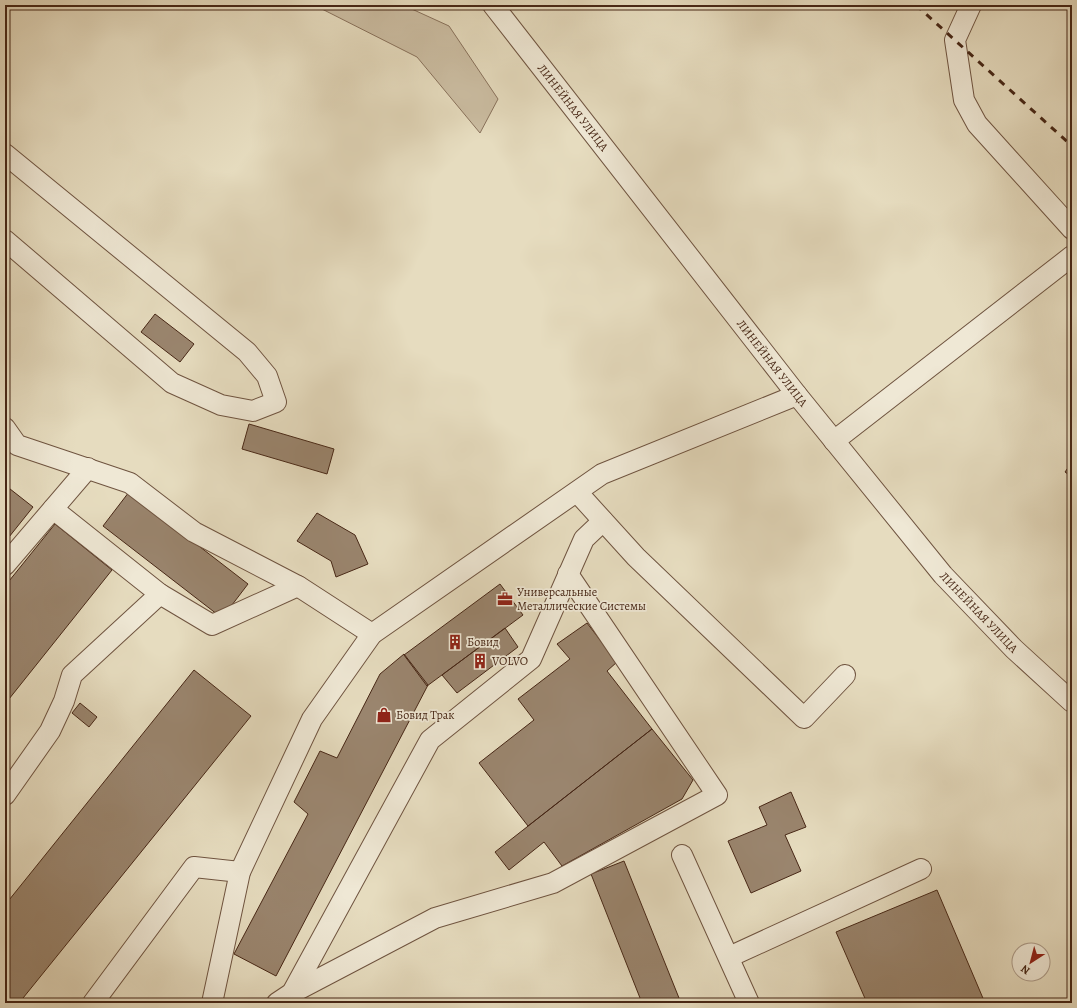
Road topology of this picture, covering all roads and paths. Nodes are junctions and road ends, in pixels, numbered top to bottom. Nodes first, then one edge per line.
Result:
1 (493, 5) edge
2 (971, 5) edge
3 (5, 154) edge
4 (1072, 229) edge
5 (5, 240) edge
6 (1072, 256) edge
7 (797, 395) junction
8 (5, 428) edge
9 (834, 441) junction
10 (11, 446) edge
11 (88, 468) junction
12 (577, 492) junction
13 (53, 509) junction
14 (603, 521) junction
15 (5, 565) edge
16 (568, 574) junction
17 (298, 586) junction
18 (160, 594) junction
19 (372, 634) junction
20 (846, 675) dead end
21 (1072, 702) edge
22 (5, 795) edge
23 (682, 855) dead end
24 (921, 869) dead end
25 (240, 872) junction
26 (729, 957) junction
27 (284, 998) edge
28 (93, 1003) edge
29 (212, 1003) edge
30 (749, 1003) edge

1 - 7 street, ЛИНЕЙНАЯ УЛИЦА
2 - 4 street
3 - 5 street
6 - 9 street
7 - 9 street, ЛИНЕЙНАЯ УЛИЦА
7 - 12 street
8 - 10 street
9 - 21 street, ЛИНЕЙНАЯ УЛИЦА
10 - 11 street
11 - 13 street
11 - 17 street
12 - 14 street
12 - 19 street
13 - 15 street
13 - 18 street
14 - 16 street
14 - 20 street
16 - 27 street
16 - 27 street
17 - 18 street
17 - 19 street
18 - 22 street
19 - 25 street
23 - 26 street
24 - 26 street
25 - 28 street
25 - 29 street
26 - 30 street

